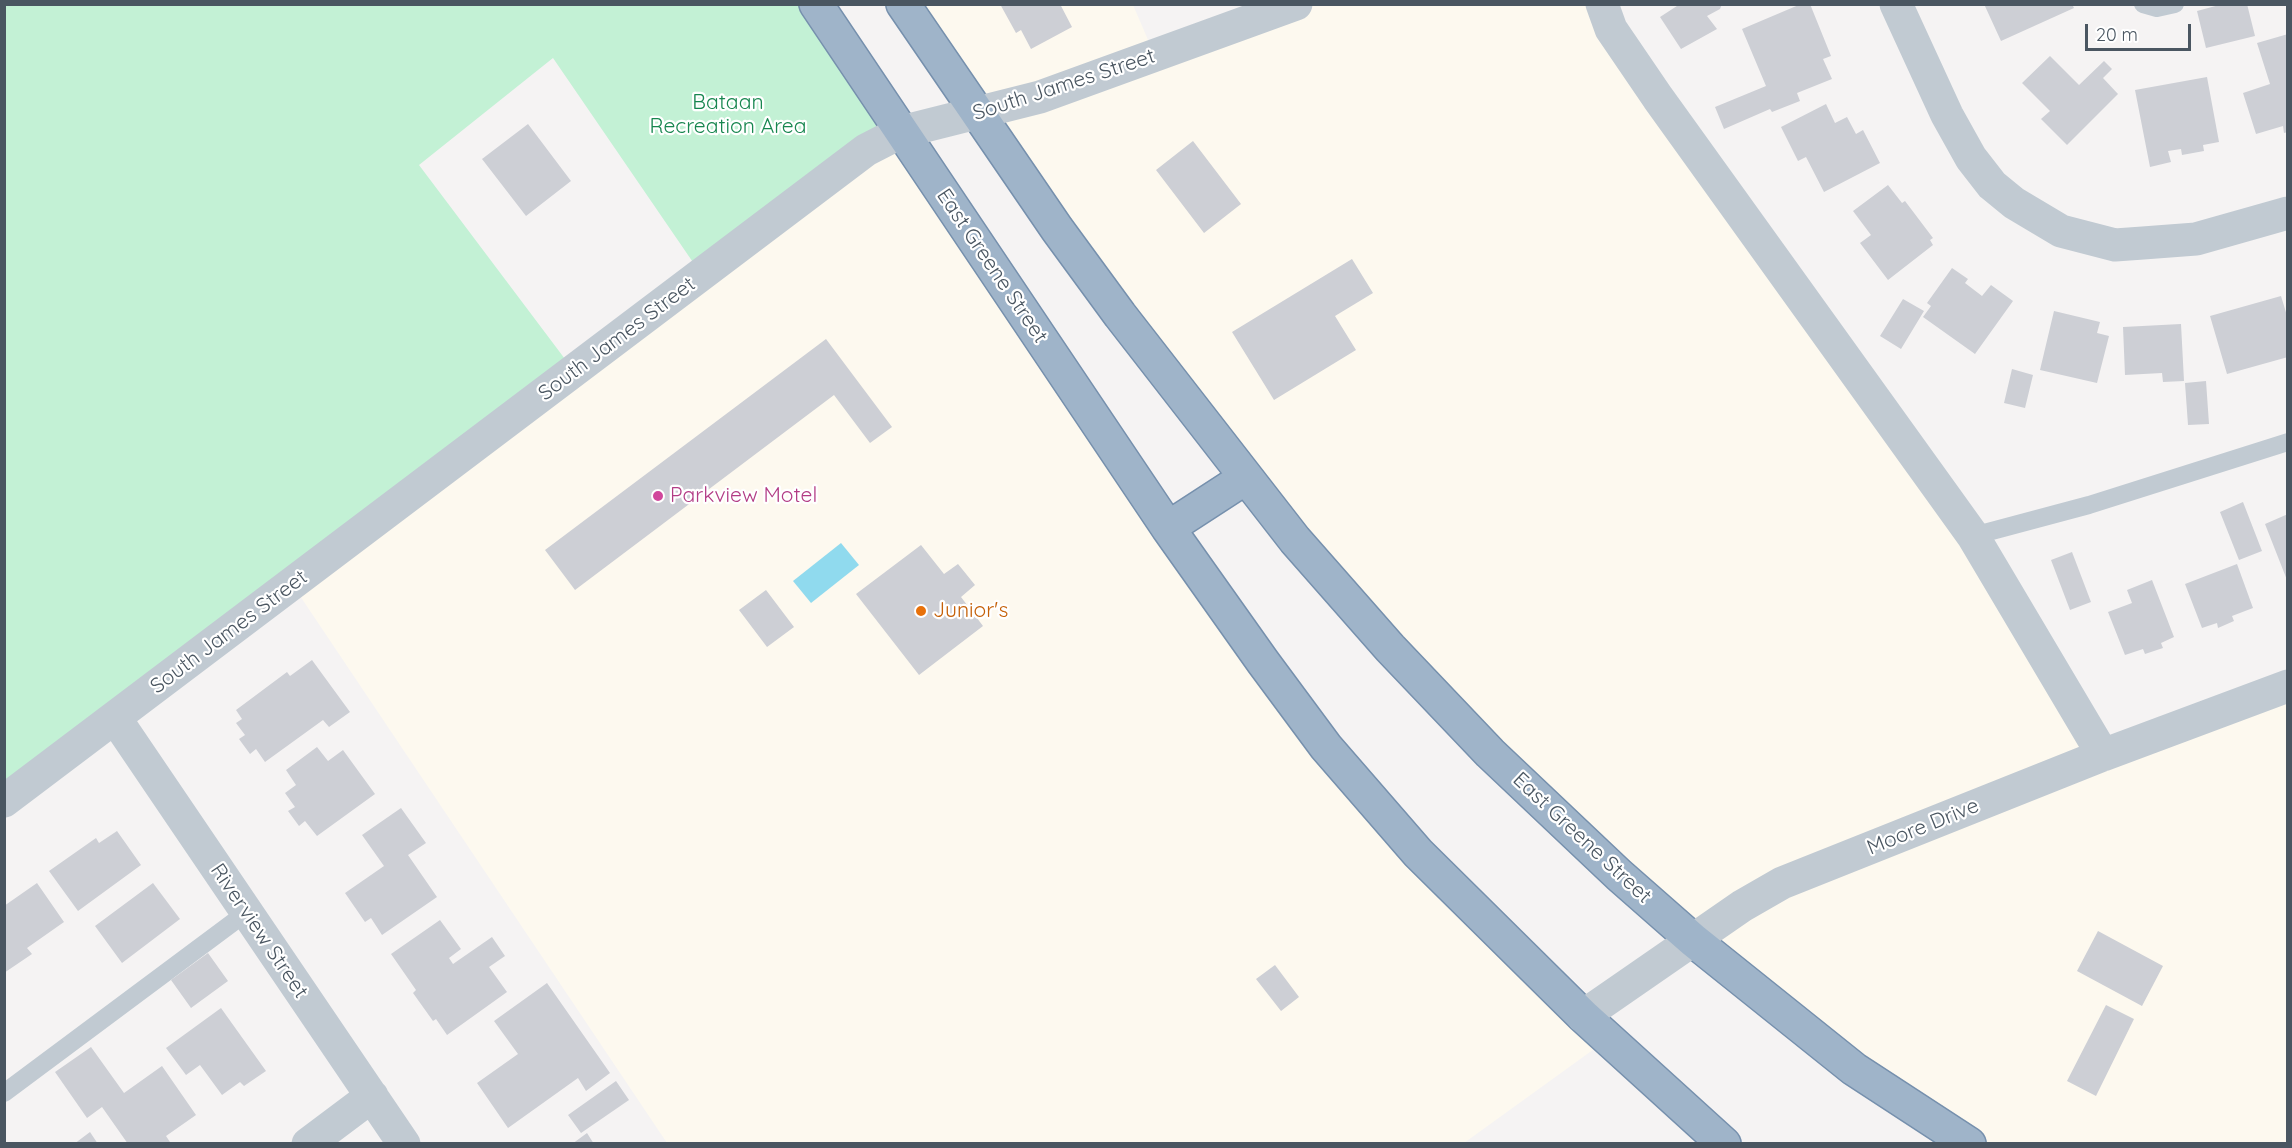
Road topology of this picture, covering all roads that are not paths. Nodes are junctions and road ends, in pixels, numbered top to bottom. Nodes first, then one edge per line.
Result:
1 (816, 4) edge
2 (903, 4) edge
3 (1296, 4) edge
4 (1602, 4) edge
5 (1896, 4) edge
6 (2143, 4) edge
7 (2175, 4) edge
8 (978, 114) junction
9 (902, 132) junction
10 (2288, 213) edge
11 (2288, 442) edge
12 (1245, 478) junction
13 (1168, 528) junction
14 (1973, 536) junction
15 (2288, 686) edge
16 (115, 718) junction
17 (2103, 755) junction
18 (4, 801) edge
19 (247, 912) junction
20 (1693, 940) junction
21 (1583, 1017) junction
22 (4, 1093) edge
23 (372, 1096) junction
24 (308, 1143) edge
25 (404, 1143) edge
26 (1724, 1143) edge
27 (1969, 1143) edge

1 - 9 highway, East Greene Street
2 - 8 highway, East Greene Street
3 - 8 street, South James Street
4 - 14 street
5 - 10 street
6 - 7 lane
8 - 9 street, South James Street
8 - 12 highway, East Greene Street
9 - 13 highway, East Greene Street
9 - 16 street, South James Street
11 - 14 lane
12 - 13 highway
12 - 20 highway, East Greene Street
13 - 21 highway, East Greene Street
14 - 17 street
15 - 17 street, Moore Drive
16 - 18 street, South James Street
16 - 19 street, Riverview Street
17 - 20 street, Moore Drive
19 - 22 lane
19 - 23 street, Riverview Street
20 - 21 street, Moore Drive
20 - 27 highway, East Greene Street
21 - 26 highway, East Greene Street
23 - 24 street
23 - 25 street, Riverview Street

